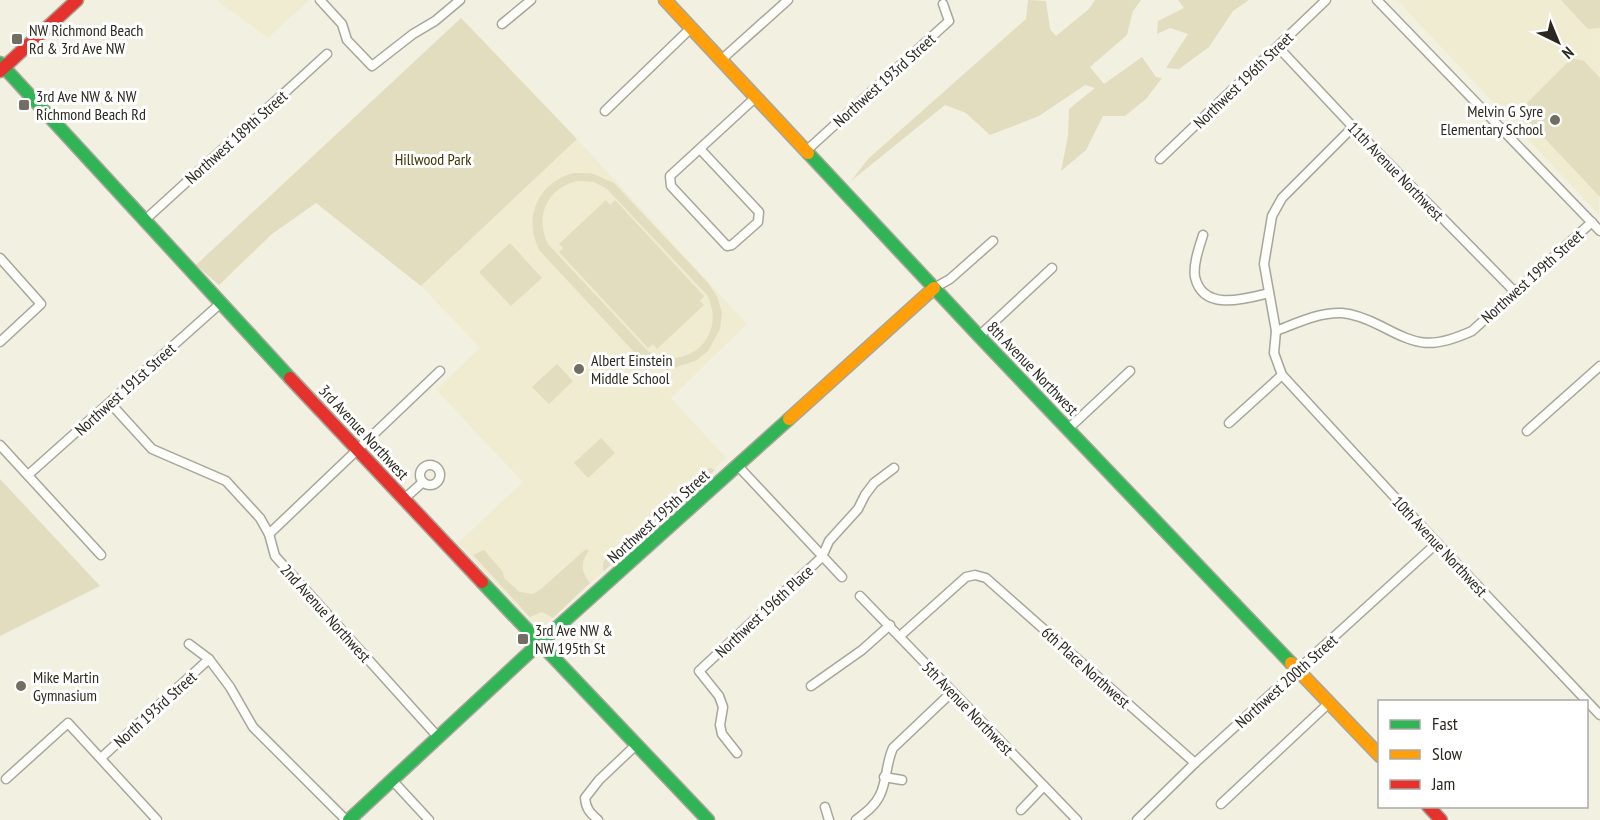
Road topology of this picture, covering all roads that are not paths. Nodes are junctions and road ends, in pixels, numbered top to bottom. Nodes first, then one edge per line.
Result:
1 (77, 0) edge
2 (320, 0) edge
3 (460, 0) edge
4 (531, 0) edge
5 (665, 0) edge
6 (788, 0) edge
7 (1326, 0) edge
8 (1377, 0) edge
9 (943, 4) dead end
10 (502, 24) dead end
11 (691, 28) junction
12 (1278, 47) junction
13 (327, 54) dead end
14 (722, 60) junction
15 (1, 67) edge
16 (756, 98) junction
17 (605, 111) dead end
18 (1353, 127) junction
19 (700, 149) junction
20 (806, 151) junction
21 (1160, 159) dead end
22 (146, 219) junction
23 (1592, 222) junction
24 (1600, 231) edge
25 (1203, 235) dead end
26 (993, 241) dead end
27 (0, 258) edge
28 (1052, 268) dead end
29 (934, 288) junction
30 (1515, 292) junction
31 (1269, 293) junction
32 (222, 302) junction
33 (1276, 331) junction
34 (979, 336) junction
35 (0, 342) edge
36 (1600, 366) edge
37 (440, 371) dead end
38 (1130, 371) dead end
39 (1282, 375) junction
40 (110, 403) junction
41 (1229, 423) dead end
42 (1068, 429) junction
43 (1527, 431) dead end
44 (0, 445) edge
45 (357, 451) junction
46 (738, 466) junction
47 (894, 468) dead end
48 (28, 475) junction
49 (423, 482) dead end
50 (404, 500) junction
51 (269, 534) junction
52 (1437, 543) junction
53 (101, 555) dead end
54 (822, 557) junction
55 (842, 577) dead end
56 (860, 596) dead end
57 (890, 625) junction
58 (900, 636) junction
59 (189, 644) dead end
60 (539, 644) junction
61 (209, 659) junction
62 (1297, 670) junction
63 (811, 686) dead end
64 (952, 692) junction
65 (1586, 700) edge
66 (1588, 702) edge
67 (1329, 703) junction
68 (1600, 715) edge
69 (438, 737) junction
70 (636, 745) junction
71 (737, 753) dead end
72 (1378, 754) edge
73 (101, 758) junction
74 (1195, 764) junction
75 (884, 777) junction
76 (6, 779) dead end
77 (392, 780) junction
78 (902, 780) dead end
79 (1044, 786) junction
80 (1221, 804) dead end
81 (825, 807) dead end
82 (1429, 808) edge
83 (1021, 810) dead end
84 (157, 820) edge
85 (348, 820) edge
86 (429, 820) edge
87 (598, 820) edge
88 (708, 820) edge
89 (829, 820) edge
90 (856, 820) edge
91 (1077, 820) edge
92 (1137, 820) edge
93 (1441, 820) edge

1 - 15 street
2 - 3 street
4 - 10 street
5 - 11 street, 8th Avenue Northwest
6 - 14 street
7 - 12 street, Northwest 196th Street
8 - 23 street
9 - 20 street, Northwest 193rd Street
11 - 14 street, 8th Avenue Northwest
11 - 17 street
12 - 18 street, 11th Avenue Northwest
12 - 21 street, Northwest 196th Street
13 - 22 street, Northwest 189th Street
14 - 16 street, 8th Avenue Northwest
15 - 22 street, 3rd Avenue Northwest
16 - 19 street
16 - 20 street, 8th Avenue Northwest
18 - 30 street, 11th Avenue Northwest
18 - 31 street
19 - 19 street
20 - 29 street, 8th Avenue Northwest
22 - 32 street, 3rd Avenue Northwest
23 - 24 street
23 - 30 street, Northwest 199th Street
25 - 31 street
26 - 29 street, Northwest 195th Street
27 - 35 street
28 - 34 street
29 - 34 street, 8th Avenue Northwest
29 - 46 street, Northwest 195th Street
30 - 33 street, Northwest 199th Street
31 - 33 street
32 - 40 street, Northwest 191st Street
32 - 45 street, 3rd Avenue Northwest
33 - 39 street
34 - 42 street, 8th Avenue Northwest
36 - 43 street
37 - 45 street
38 - 42 street
39 - 41 street
39 - 52 street, 10th Avenue Northwest
40 - 48 street, Northwest 191st Street
40 - 51 street, 2nd Avenue Northwest
42 - 62 street, 8th Avenue Northwest
44 - 48 street
45 - 50 street, 3rd Avenue Northwest
45 - 51 street
46 - 54 street
46 - 60 street, Northwest 195th Street
47 - 54 street, Northwest 196th Place
48 - 53 street
49 - 50 street
50 - 60 street, 3rd Avenue Northwest
51 - 69 street, 2nd Avenue Northwest
52 - 62 street, Northwest 200th Street
52 - 65 street, 10th Avenue Northwest
54 - 55 street
54 - 71 street, Northwest 196th Place
56 - 57 street, 5th Avenue Northwest
57 - 58 street, 5th Avenue Northwest
57 - 63 street
58 - 64 street, 5th Avenue Northwest
58 - 74 street, 6th Place Northwest
59 - 61 street
60 - 69 street, Northwest 195th Street
60 - 70 street, 3rd Avenue Northwest
61 - 73 street, North 193rd Street
61 - 85 street
62 - 67 street, 8th Avenue Northwest
62 - 74 street, Northwest 200th Street
64 - 75 street
64 - 79 street, 5th Avenue Northwest
66 - 68 street, 10th Avenue Northwest
67 - 72 street, 8th Avenue Northwest
67 - 80 street
69 - 77 street, Northwest 195th Street
70 - 87 street
70 - 88 street, 3rd Avenue Northwest
73 - 76 street
73 - 84 street
74 - 92 street, Northwest 200th Street
75 - 78 street
75 - 90 street
77 - 85 street, Northwest 195th Street
77 - 86 street
79 - 83 street
79 - 91 street, 5th Avenue Northwest
81 - 89 street
82 - 93 street

